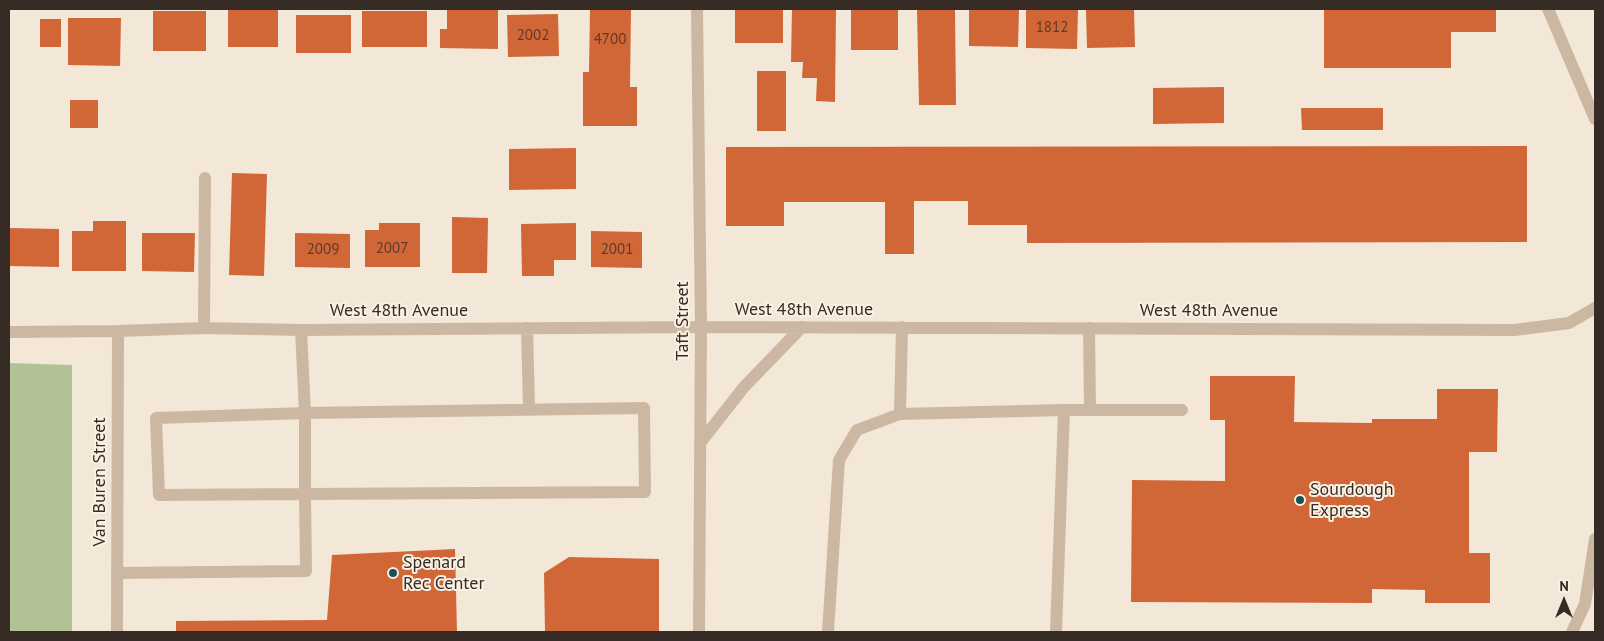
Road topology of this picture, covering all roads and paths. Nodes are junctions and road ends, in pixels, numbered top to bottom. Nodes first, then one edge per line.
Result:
1 (698, 9) edge
2 (1548, 9) edge
3 (1595, 119) edge
4 (205, 178) dead end
5 (1595, 308) edge
6 (701, 327) junction
7 (802, 327) junction
8 (204, 328) junction
9 (528, 328) junction
10 (902, 328) junction
11 (1089, 328) junction
12 (302, 330) junction
13 (118, 331) junction
14 (9, 332) edge
15 (529, 409) junction
16 (1064, 410) junction
17 (1090, 410) junction
18 (1182, 410) dead end
19 (305, 413) junction
20 (900, 414) junction
21 (700, 443) junction
22 (305, 494) junction
23 (1595, 539) edge
24 (117, 573) junction
25 (117, 632) edge
26 (699, 632) edge
27 (828, 632) edge
28 (1056, 632) edge
29 (1572, 632) edge

1 - 6 street, Taft Street
2 - 3 street
4 - 8 street
5 - 11 street, West 48th Avenue
6 - 7 street, West 48th Avenue
6 - 9 street, West 48th Avenue
6 - 21 street, Taft Street
7 - 10 street, West 48th Avenue
7 - 21 street
8 - 12 street, West 48th Avenue
8 - 13 street, West 48th Avenue
9 - 12 street, West 48th Avenue
9 - 15 street
10 - 11 street, West 48th Avenue
10 - 20 street
11 - 17 street
12 - 19 street
13 - 14 street, West 48th Avenue
13 - 24 street, Van Buren Street
15 - 19 street
15 - 22 street
16 - 17 street
16 - 20 street
16 - 28 street
17 - 18 street
19 - 22 street
19 - 22 street
20 - 27 street
21 - 26 street, Taft Street
22 - 24 street
23 - 29 street
24 - 25 street, Van Buren Street

